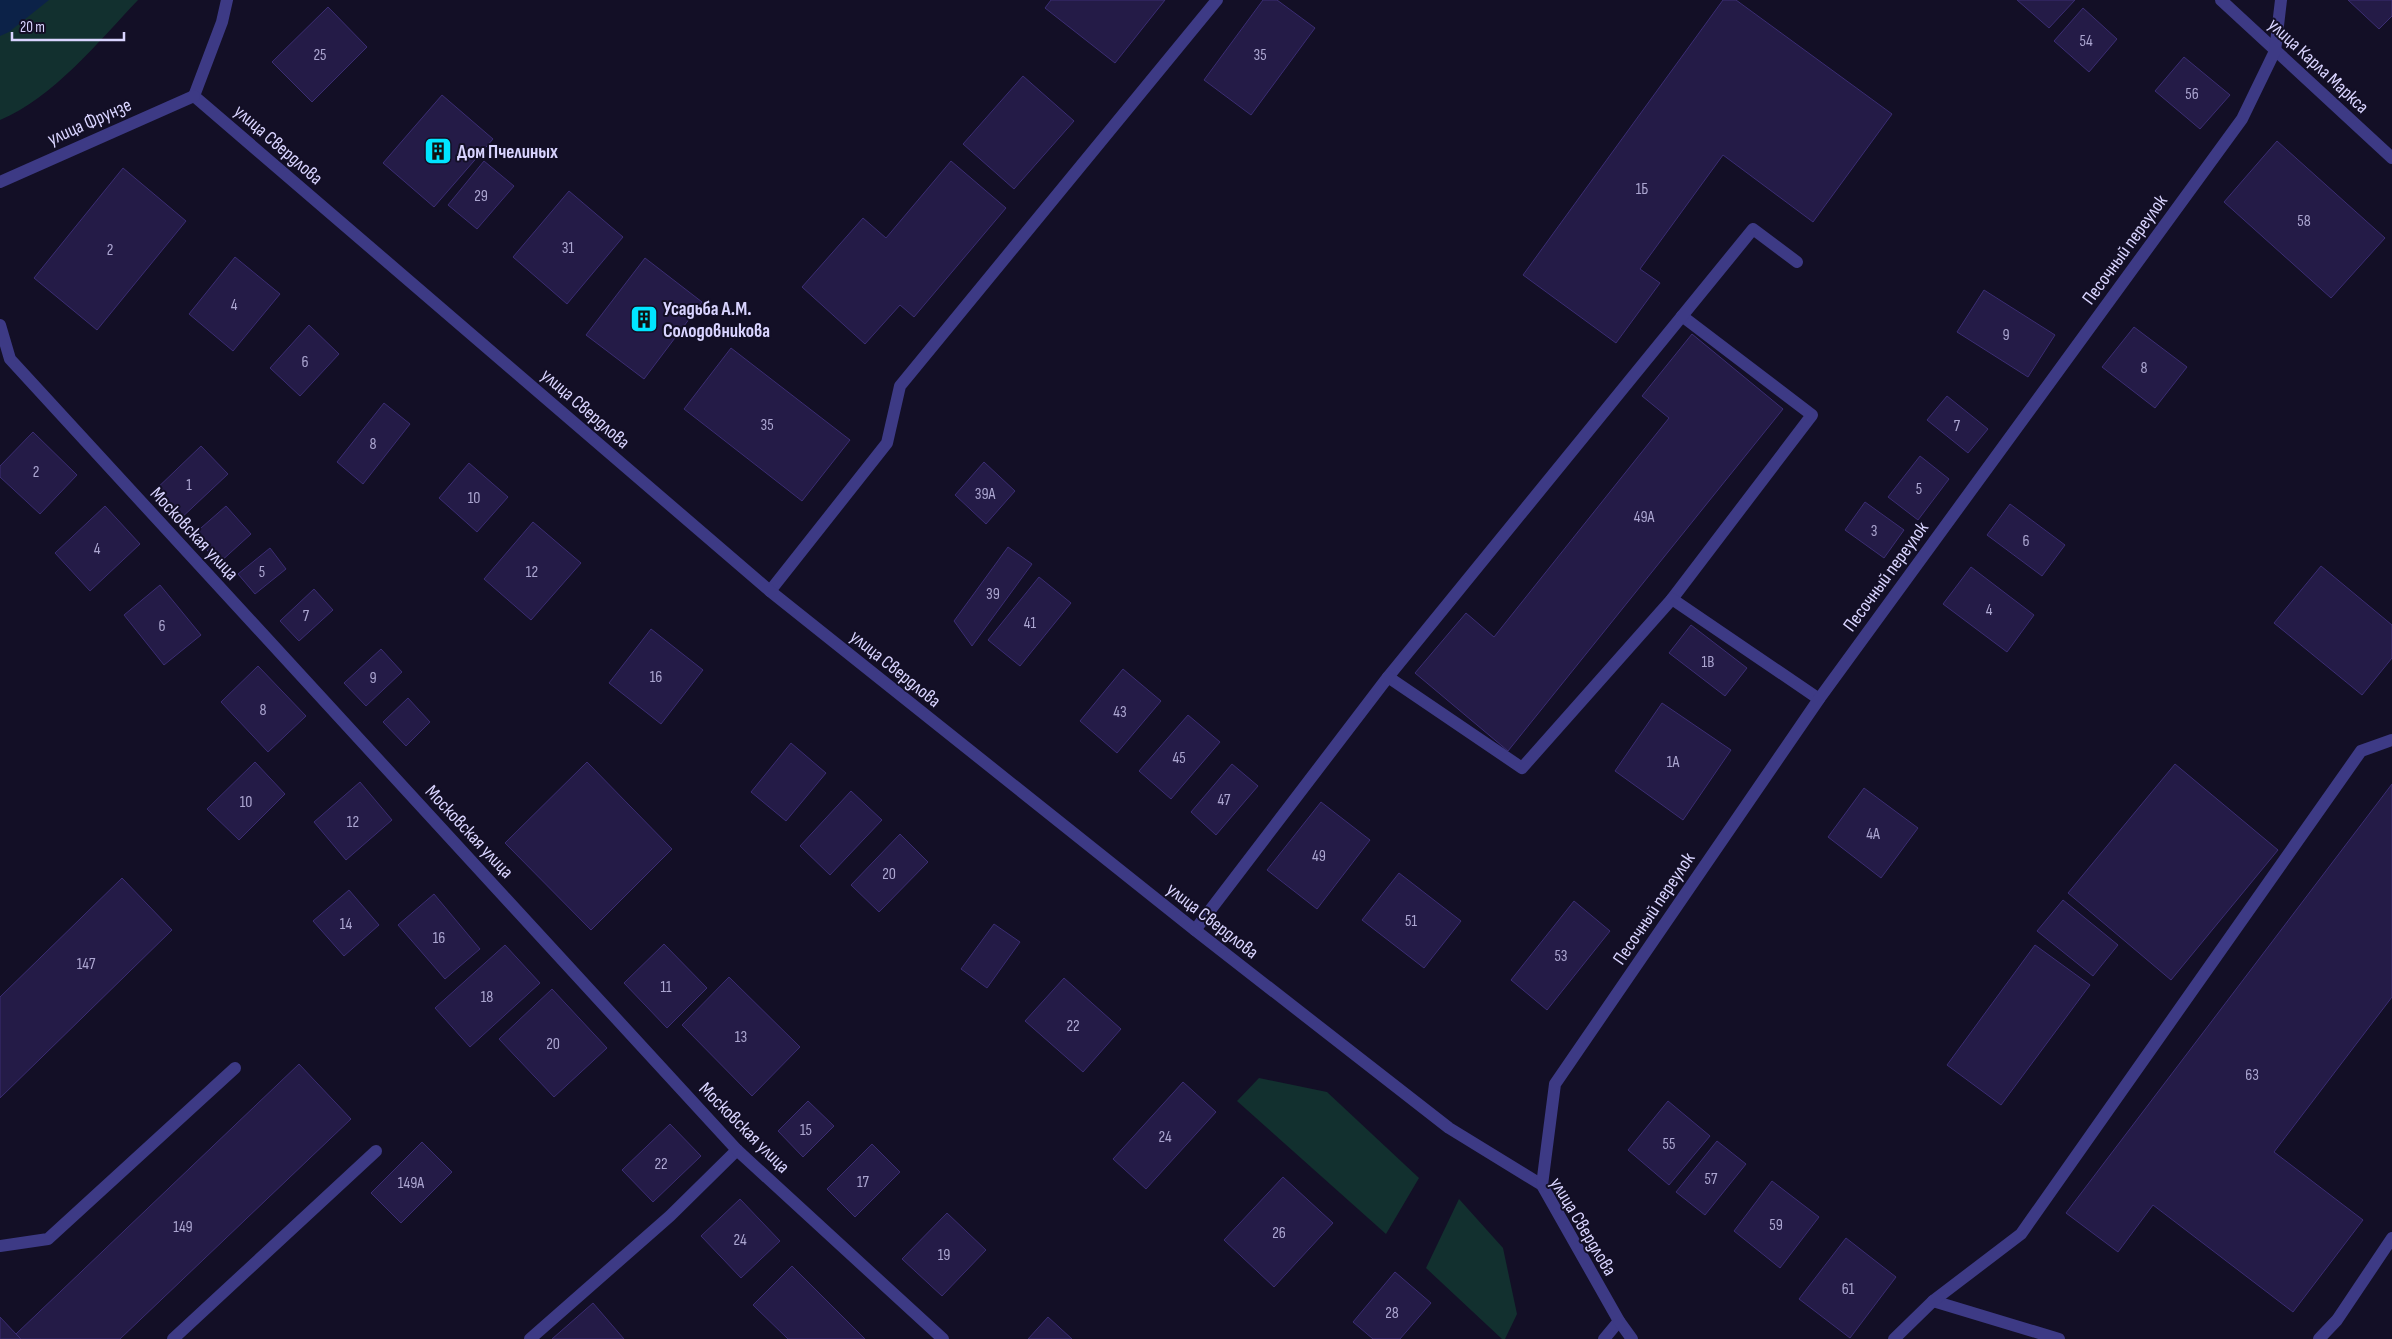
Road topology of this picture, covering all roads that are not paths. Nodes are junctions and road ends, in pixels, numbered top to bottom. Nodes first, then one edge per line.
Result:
1 (227, 0) edge
2 (1217, 0) edge
3 (2221, 0) edge
4 (2281, 0) edge
5 (2275, 51) junction
6 (194, 96) junction
7 (2392, 158) edge
8 (0, 182) edge
9 (1797, 262) dead end
10 (1682, 316) junction
11 (0, 325) edge
12 (770, 591) junction
13 (1672, 599) junction
14 (1388, 677) junction
15 (1819, 699) junction
16 (2392, 740) edge
17 (1195, 930) junction
18 (235, 1068) dead end
19 (737, 1150) junction
20 (376, 1151) dead end
21 (1542, 1185) junction
22 (2392, 1238) edge
23 (0, 1246) edge
24 (1933, 1301) junction
25 (1619, 1321) junction
26 (172, 1339) edge
27 (530, 1339) edge
28 (943, 1339) edge
29 (1604, 1339) edge
30 (1632, 1339) edge
31 (1894, 1339) edge
32 (2059, 1339) edge
33 (2320, 1339) edge

1 - 6 street
2 - 12 street
3 - 5 street, улица Карла Маркса
4 - 5 street, Песочный переулок
5 - 7 street, улица Карла Маркса
5 - 15 street, Песочный переулок
6 - 8 street, улица Фрунзе
6 - 12 street, улица Свердлова
9 - 10 street
10 - 13 street
10 - 14 street
11 - 19 street, Московская улица
12 - 17 street, улица Свердлова
13 - 14 street
13 - 15 street
14 - 17 street
15 - 21 street, Песочный переулок
16 - 24 street
17 - 21 street, улица Свердлова
18 - 23 street
19 - 27 street
19 - 28 street, Московская улица
20 - 26 street
21 - 25 street, улица Свердлова
22 - 33 street
24 - 31 street
24 - 32 street
25 - 29 street
25 - 30 street, улица Свердлова

